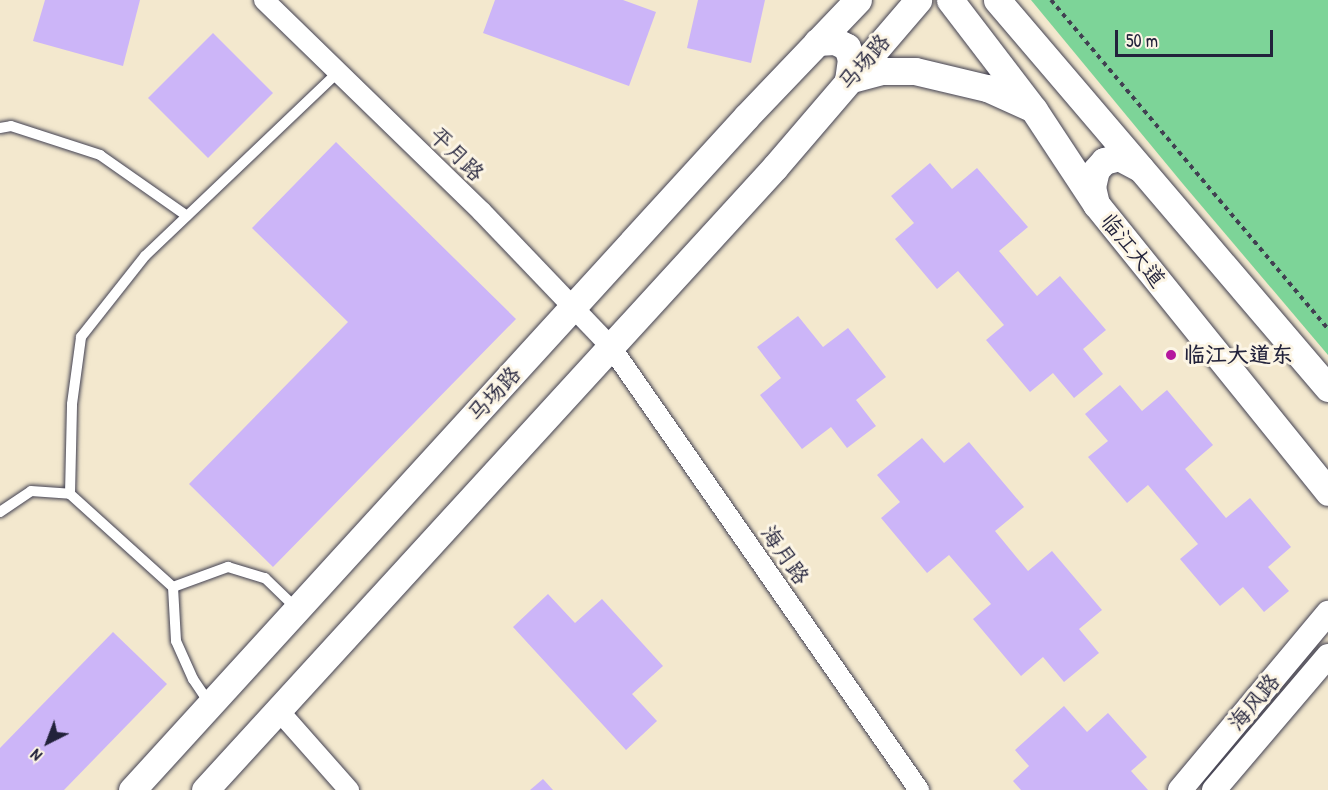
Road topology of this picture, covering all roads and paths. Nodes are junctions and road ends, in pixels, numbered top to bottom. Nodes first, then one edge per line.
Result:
1 (264, 0) edge
2 (836, 0) edge
3 (858, 0) edge
4 (918, 0) edge
5 (950, 0) edge
6 (997, 0) edge
7 (1051, 0) edge
8 (817, 42) junction
9 (339, 71) junction
10 (848, 80) junction
11 (1034, 110) junction
12 (0, 128) edge
13 (1141, 169) junction
14 (1096, 204) junction
15 (187, 216) junction
16 (574, 309) junction
17 (1328, 329) edge
18 (611, 347) junction
19 (1328, 388) edge
20 (1328, 492) edge
21 (70, 494) junction
22 (0, 512) edge
23 (173, 587) junction
24 (296, 608) junction
25 (1328, 613) edge
26 (1328, 656) edge
27 (210, 704) junction
28 (279, 711) junction
29 (132, 790) edge
30 (205, 790) edge
31 (350, 790) edge
32 (920, 790) edge
33 (1180, 790) edge
34 (1214, 790) edge

1 - 9 street, 平月路
2 - 8 main road
3 - 8 main road, 马场路
4 - 10 main road, 马场路
5 - 11 main road, 临江大道
6 - 13 main road
7 - 17 path
8 - 10 main road
8 - 16 main road, 马场路
9 - 15 lane
9 - 16 street, 平月路
10 - 11 main road
10 - 18 main road, 马场路
11 - 14 main road, 临江大道
12 - 15 lane
13 - 14 main road
13 - 19 main road
14 - 20 main road, 临江大道
15 - 21 lane
16 - 18 street, 平月路
16 - 24 main road, 马场路
18 - 28 main road, 马场路
18 - 32 street, 海月路
21 - 22 lane
21 - 23 lane
23 - 24 lane
23 - 27 lane
24 - 27 main road, 马场路
25 - 33 street, 海风路
26 - 34 street, 海风路
27 - 29 main road, 马场路
28 - 30 main road, 马场路
28 - 31 street

